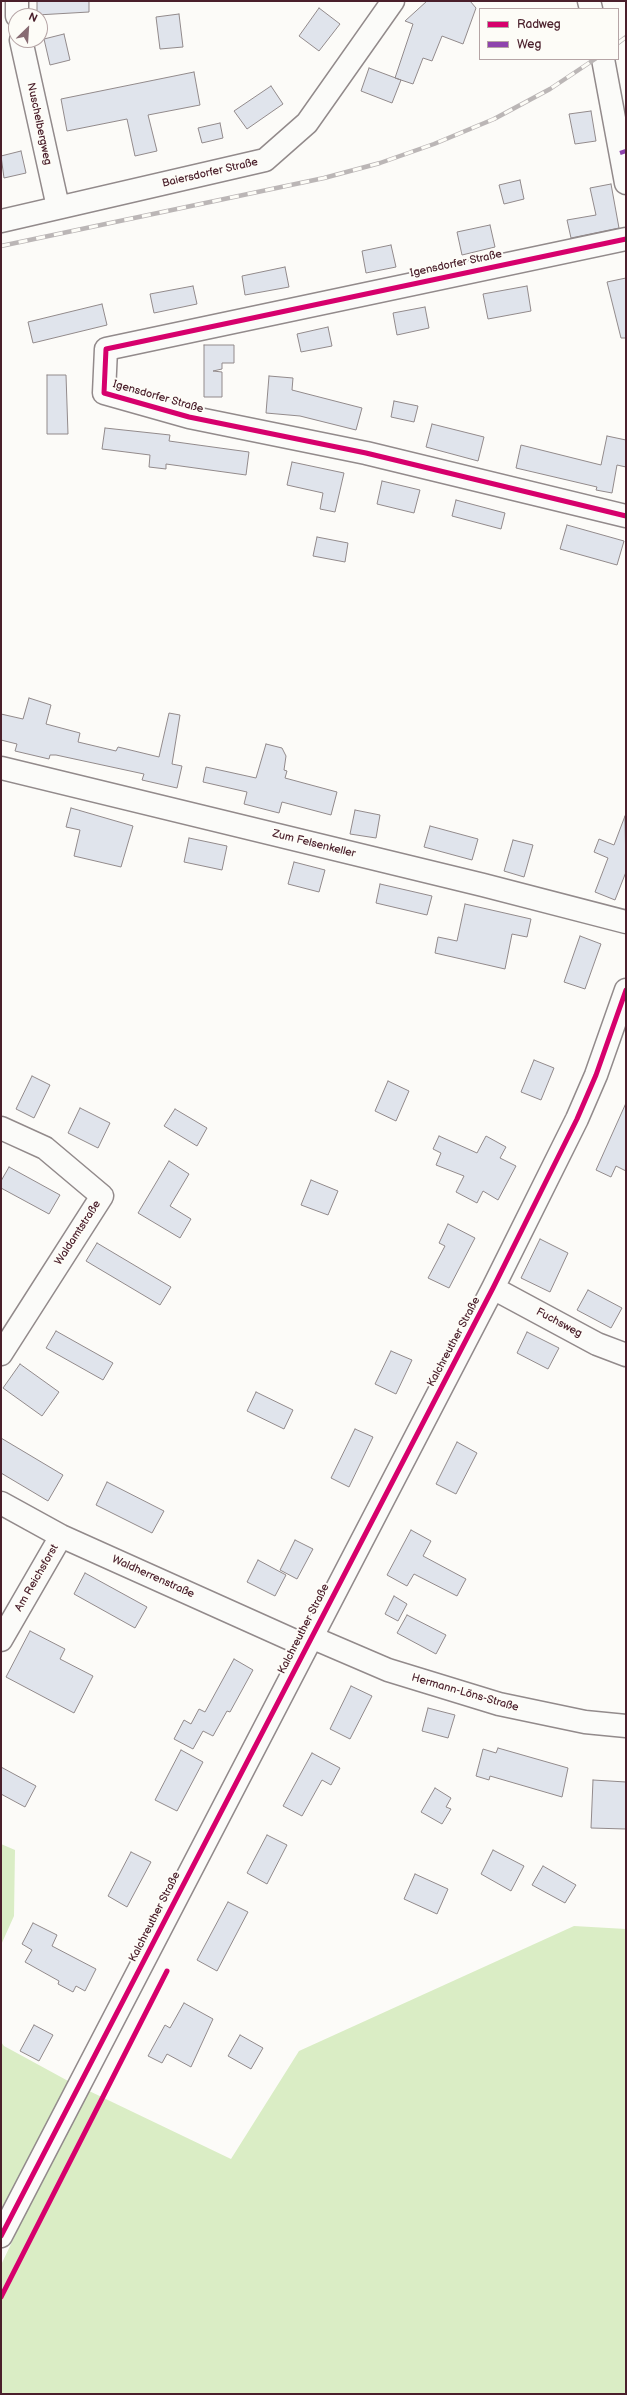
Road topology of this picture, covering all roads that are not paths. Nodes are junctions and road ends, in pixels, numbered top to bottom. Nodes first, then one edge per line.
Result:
1 (393, 1) edge
2 (23, 48) edge
3 (603, 60) edge
4 (626, 183) edge
5 (58, 208) junction
6 (1, 221) edge
7 (626, 238) edge
8 (626, 516) edge
9 (1, 768) edge
10 (626, 922) edge
11 (626, 990) edge
12 (1, 1128) edge
13 (493, 1288) junction
14 (1, 1354) edge
15 (626, 1355) edge
16 (1, 1503) edge
17 (61, 1536) junction
18 (1, 1640) edge
19 (309, 1642) junction
20 (626, 1726) edge
21 (1, 2236) edge

1 - 5 street, Baiersdorfer Straße
2 - 5 street, Nuschelbergweg
3 - 4 street
5 - 6 street, Baiersdorfer Straße
7 - 8 street, Igensdorfer Straße
9 - 10 street, Zum Felsenkeller
11 - 13 street, Kalchreuther Straße
12 - 14 street, Waldamtstraße
13 - 15 street, Fuchsweg
13 - 19 street, Kalchreuther Straße
16 - 17 street, Waldherrenstraße
17 - 18 street, Am Reichsforst
17 - 19 street, Waldherrenstraße
19 - 20 street, Hermann-Löns-Straße
19 - 21 street, Kalchreuther Straße

